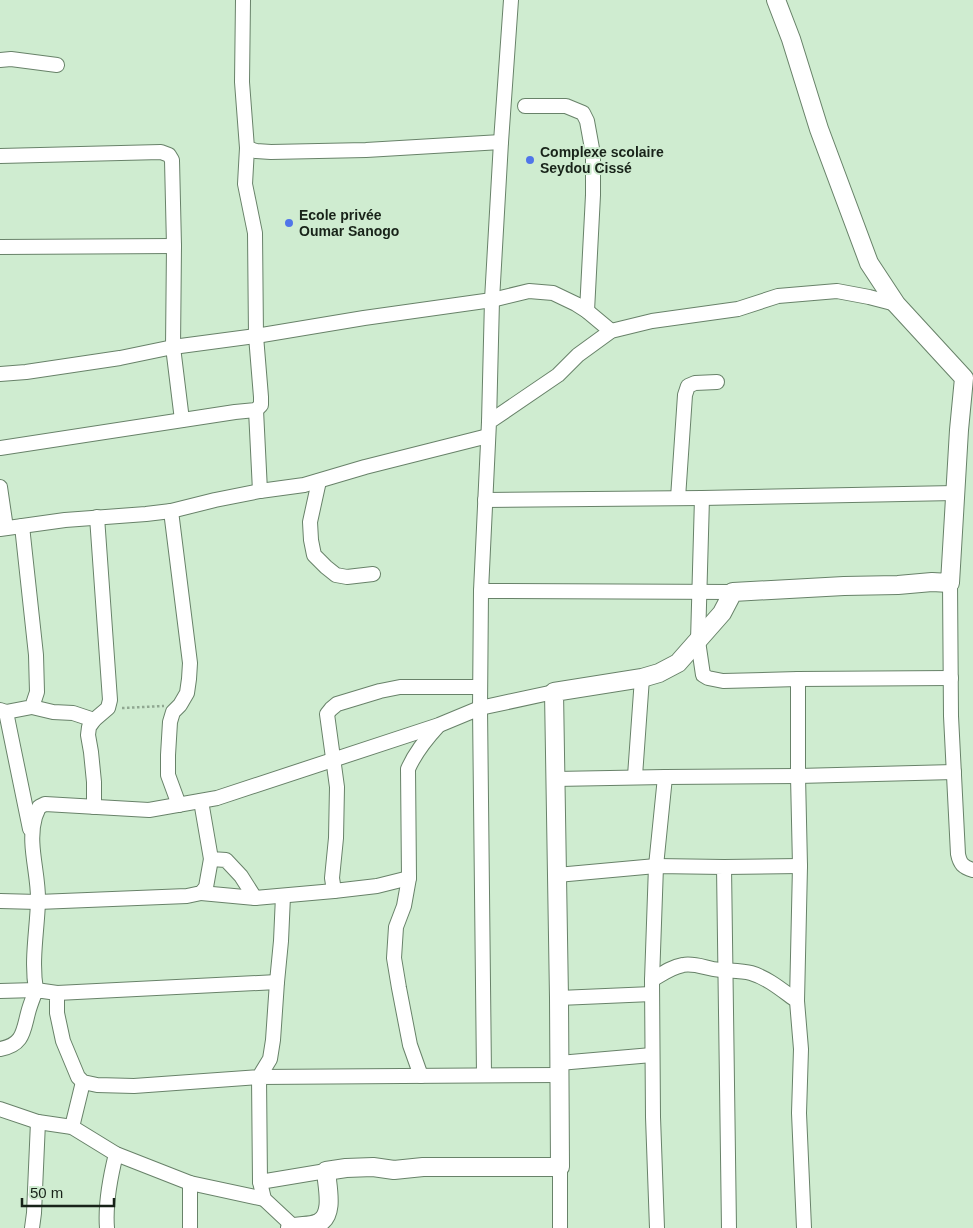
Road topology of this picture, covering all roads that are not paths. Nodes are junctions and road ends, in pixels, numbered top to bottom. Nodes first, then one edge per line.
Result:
1 (243, 0) edge
2 (511, 0) edge
3 (776, 0) edge
4 (0, 60) edge
5 (57, 65) dead end
6 (525, 106) dead end
7 (501, 142) junction
8 (246, 148) junction
9 (0, 156) edge
10 (174, 246) junction
11 (0, 247) edge
12 (492, 300) junction
13 (896, 304) junction
14 (587, 311) junction
15 (611, 331) junction
16 (256, 336) junction
17 (173, 347) junction
18 (0, 374) edge
19 (717, 382) dead end
20 (968, 382) edge
21 (256, 410) junction
22 (182, 420) junction
23 (489, 422) junction
24 (488, 436) junction
25 (0, 448) edge
26 (319, 481) junction
27 (0, 487) edge
28 (260, 491) junction
29 (955, 493) junction
30 (678, 498) junction
31 (702, 498) junction
32 (485, 500) junction
33 (171, 511) junction
34 (97, 517) junction
35 (22, 526) junction
36 (3, 529) edge
37 (373, 574) dead end
38 (950, 583) junction
39 (481, 590) junction
40 (700, 591) junction
41 (733, 592) junction
42 (698, 641) junction
43 (642, 678) junction
44 (951, 678) junction
45 (798, 679) junction
46 (480, 687) junction
47 (554, 692) junction
48 (32, 706) junction
49 (480, 708) junction
50 (3, 711) edge
51 (94, 720) junction
52 (439, 725) junction
53 (334, 760) junction
54 (954, 772) junction
55 (635, 776) junction
56 (665, 776) junction
57 (798, 776) junction
58 (555, 779) junction
59 (202, 801) junction
60 (179, 805) junction
61 (94, 807) junction
62 (32, 839) junction
63 (211, 859) junction
64 (656, 866) junction
65 (800, 866) junction
66 (724, 867) junction
67 (973, 870) edge
68 (557, 875) junction
69 (409, 878) junction
70 (334, 892) junction
71 (201, 893) junction
72 (283, 896) junction
73 (255, 898) junction
74 (0, 901) edge
75 (38, 902) junction
76 (725, 971) junction
77 (277, 982) junction
78 (652, 987) junction
79 (36, 990) junction
80 (0, 991) edge
81 (57, 992) junction
82 (559, 998) junction
83 (797, 1000) junction
84 (0, 1049) edge
85 (652, 1055) junction
86 (559, 1069) junction
87 (421, 1076) junction
88 (484, 1076) junction
89 (259, 1077) junction
90 (83, 1082) junction
91 (0, 1110) edge
92 (38, 1122) junction
93 (72, 1127) junction
94 (116, 1154) junction
95 (560, 1167) junction
96 (326, 1171) junction
97 (260, 1182) junction
98 (190, 1183) junction
99 (264, 1199) junction
100 (322, 1226) edge
101 (292, 1227) edge
102 (32, 1228) edge
103 (107, 1228) edge
104 (190, 1228) edge
105 (560, 1228) edge
106 (657, 1228) edge
107 (729, 1228) edge
108 (804, 1228) edge

1 - 8 street
2 - 7 street
3 - 13 street
4 - 5 street
6 - 14 street
7 - 8 street
7 - 12 street
8 - 16 street
9 - 10 street
10 - 11 street
10 - 17 street
12 - 14 street
12 - 16 street
12 - 23 street
13 - 15 street
13 - 20 street
14 - 15 street
15 - 23 street
16 - 17 street
16 - 21 street
17 - 18 street
17 - 22 street
19 - 30 street
20 - 29 street
21 - 22 street
21 - 28 street
22 - 25 street
23 - 24 street
24 - 26 street
24 - 32 street
26 - 28 street
26 - 37 street
27 - 36 street
28 - 33 street
29 - 31 street
29 - 38 street
30 - 31 street
30 - 32 street
31 - 40 street
32 - 39 street
33 - 34 street
33 - 60 street
34 - 35 street
34 - 51 street
35 - 36 street
35 - 48 street
38 - 41 street
38 - 44 street
39 - 40 street
39 - 46 street
40 - 41 street
40 - 42 street
41 - 42 street
42 - 43 street
42 - 45 street
43 - 47 street
43 - 55 street
44 - 45 street
44 - 54 street
45 - 57 street
46 - 49 street
46 - 53 street
47 - 49 street
47 - 58 street
48 - 50 street
48 - 51 street
49 - 52 street
49 - 88 street
50 - 62 street
51 - 61 street
52 - 53 street
52 - 69 street
53 - 59 street
53 - 70 street
54 - 57 street
54 - 67 street
55 - 56 street
55 - 58 street
56 - 57 street
56 - 64 street
57 - 65 street
58 - 68 street
59 - 60 street
59 - 63 street
60 - 61 street
61 - 62 street
62 - 75 street
63 - 71 street
63 - 73 street
64 - 66 street
64 - 68 street
64 - 78 street
65 - 66 street
65 - 83 street
66 - 76 street
68 - 82 street
69 - 70 street
69 - 87 street
70 - 72 street
71 - 73 street
71 - 75 street
72 - 73 street
72 - 77 street
74 - 75 street
75 - 79 street
76 - 78 street
76 - 83 street
76 - 107 street
77 - 81 street
77 - 89 street
78 - 82 street
78 - 85 street
79 - 80 street
79 - 81 street
79 - 84 street
81 - 90 street
82 - 86 street
83 - 108 street
85 - 86 street
85 - 106 street
86 - 88 street
86 - 95 street
87 - 88 street
87 - 89 street
89 - 90 street
89 - 97 street
90 - 93 street
91 - 92 street
92 - 93 street
92 - 102 street
93 - 94 street
94 - 98 street
94 - 103 street
95 - 96 street
95 - 105 street
96 - 97 street
96 - 100 street
97 - 99 street
98 - 99 street
98 - 104 street
99 - 101 street
100 - 101 street

